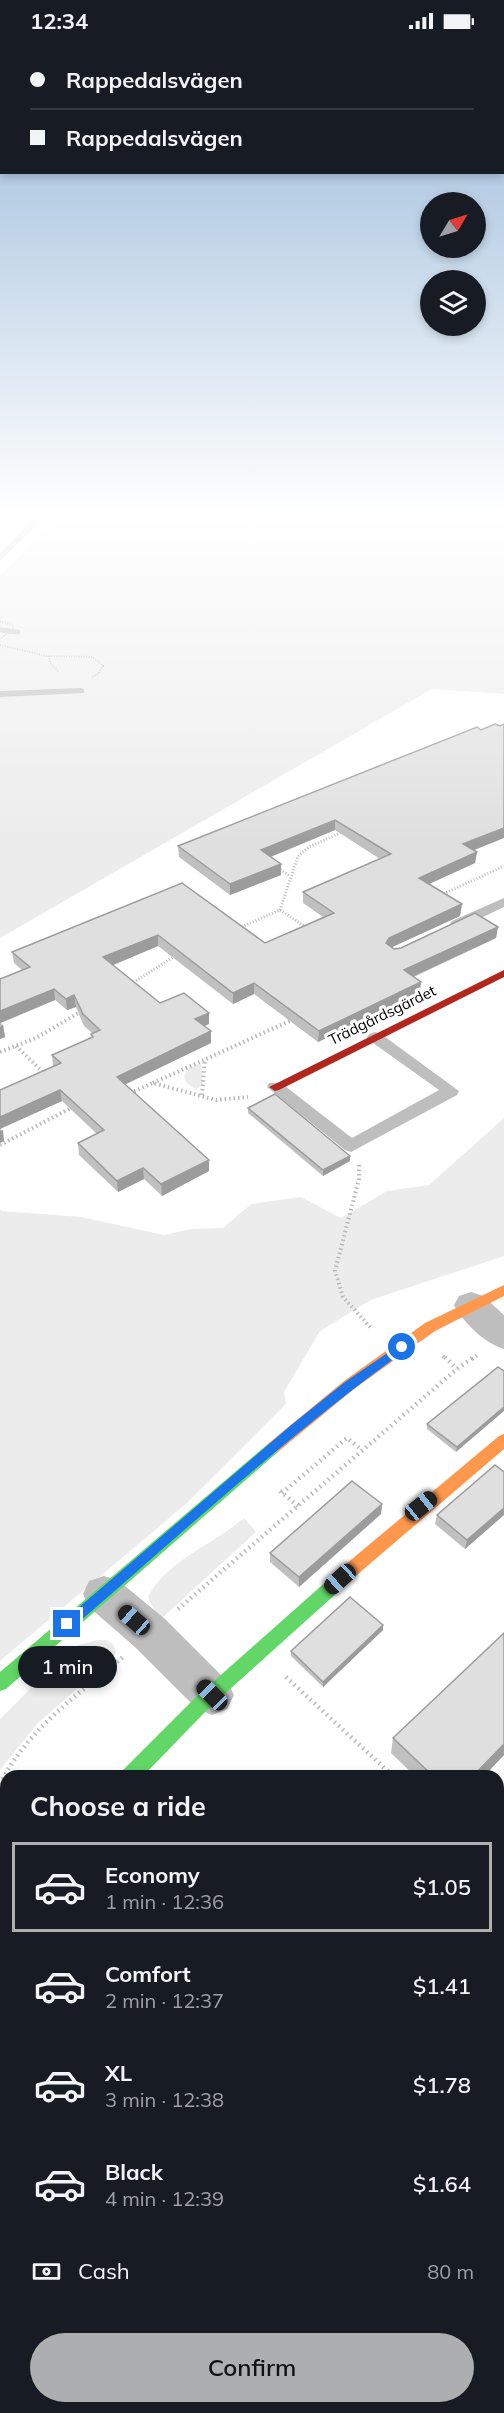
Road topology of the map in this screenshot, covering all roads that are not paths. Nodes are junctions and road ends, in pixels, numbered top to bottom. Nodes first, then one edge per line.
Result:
1 (81, 685) road end
2 (0, 694) edge
3 (504, 902) edge
4 (444, 930) edge
5 (504, 973) edge
6 (375, 1037) junction
7 (275, 1087) joint
8 (504, 1290) edge
9 (471, 1305) junction
10 (504, 1336) edge
11 (504, 1440) edge
12 (104, 1594) junction
13 (0, 1683) edge
14 (212, 1695) junction
15 (135, 1770) edge

1 - 2 lane
3 - 4 lane
5 - 6 street, Trädgårdsgärdet
6 - 7 street, Trädgårdsgärdet
6 - 7 lane
8 - 9 street
9 - 10 street
9 - 12 street
11 - 14 street
12 - 13 street
12 - 14 street
14 - 15 street

